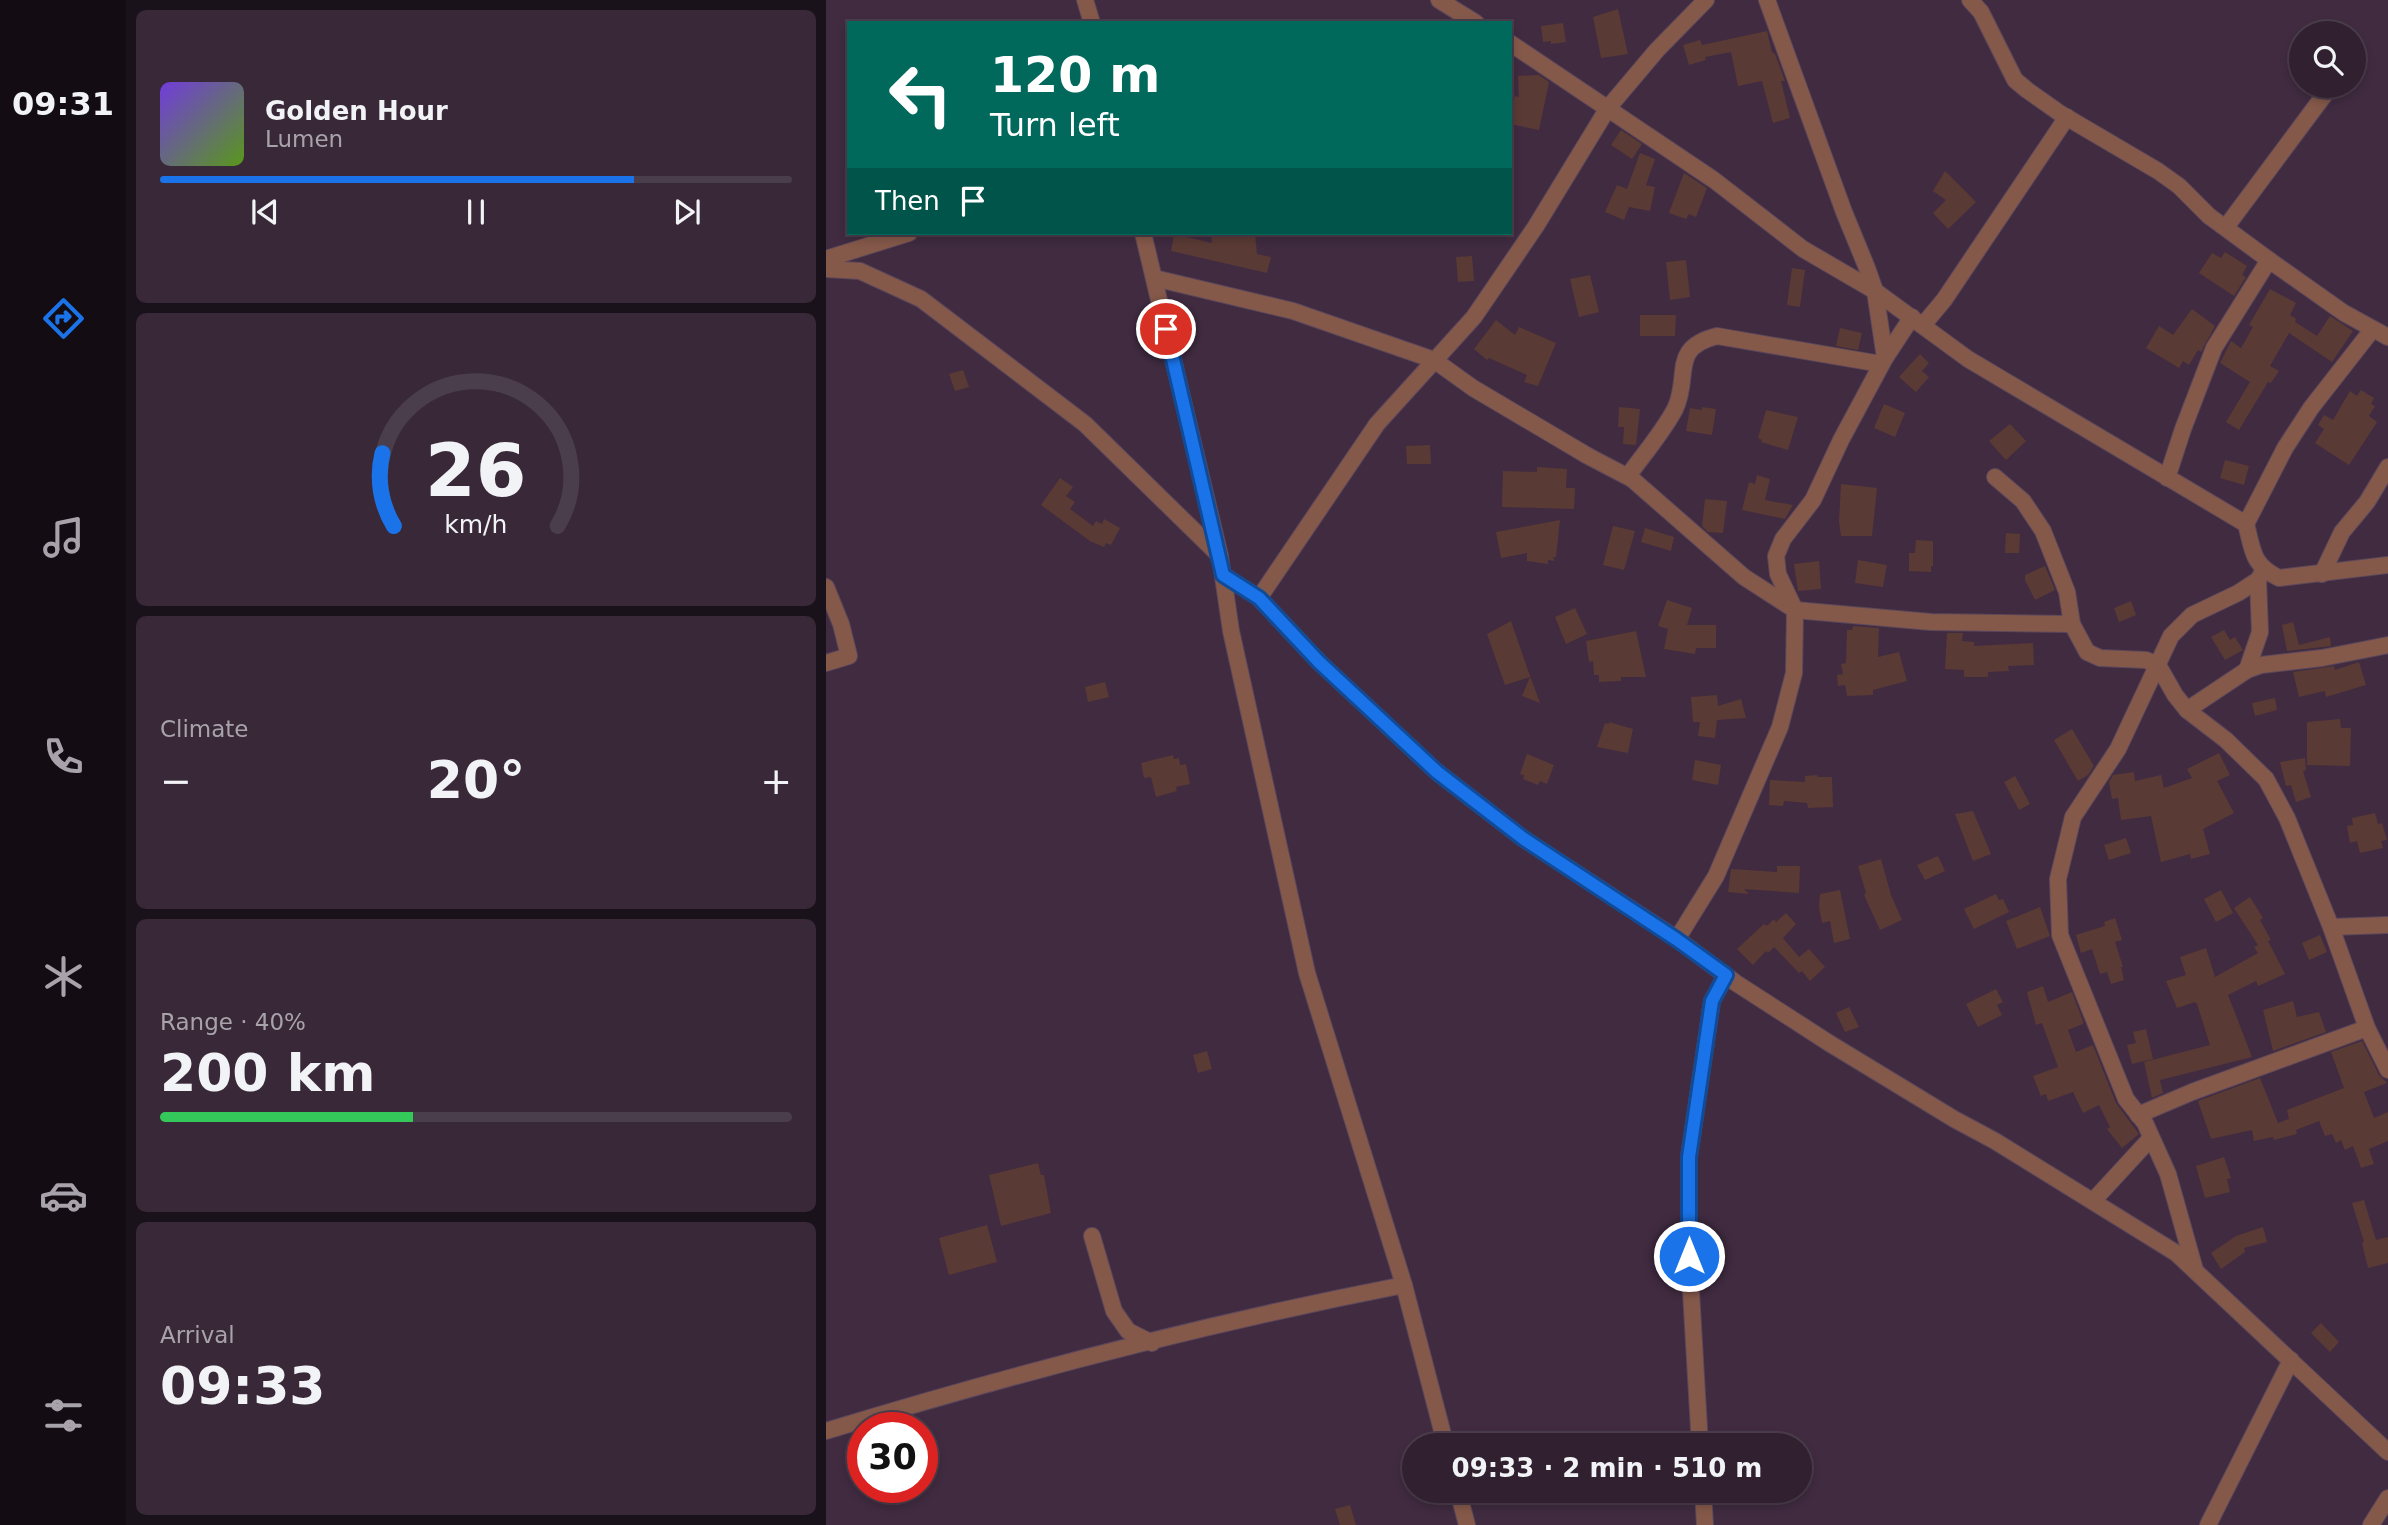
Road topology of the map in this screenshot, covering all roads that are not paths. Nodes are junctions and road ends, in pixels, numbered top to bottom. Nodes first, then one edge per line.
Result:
1 (1085, 0) edge
2 (1439, 0) edge
3 (1706, 0) edge
4 (1767, 0) edge
5 (1970, 0) edge
6 (1090, 21) edge
7 (1473, 21) edge
8 (1512, 44) edge
9 (2322, 98) edge
10 (1608, 108) junction
11 (2067, 117) junction
12 (2226, 228) junction
13 (903, 235) edge
14 (1143, 235) edge
15 (826, 259) edge
16 (2269, 260) junction
17 (826, 269) edge
18 (1154, 278) junction
19 (1875, 291) junction
20 (1917, 321) junction
21 (2372, 330) junction
22 (2388, 337) edge
23 (1434, 360) junction
24 (1883, 361) junction
25 (2388, 467) edge
26 (1628, 477) junction
27 (1995, 477) dead end
28 (2167, 478) junction
29 (2246, 524) junction
30 (1220, 556) junction
31 (2388, 565) edge
32 (2322, 574) junction
33 (1223, 575) junction
34 (2261, 575) junction
35 (826, 587) edge
36 (1259, 598) junction
37 (1795, 610) junction
38 (2072, 624) junction
39 (2388, 645) edge
40 (826, 663) edge
41 (2158, 665) junction
42 (2247, 670) junction
43 (2187, 710) junction
44 (2388, 925) edge
45 (2331, 927) junction
46 (1676, 939) junction
47 (1726, 975) junction
48 (2367, 1028) junction
49 (2388, 1070) edge
50 (2138, 1115) junction
51 (2151, 1139) junction
52 (2093, 1201) junction
53 (1092, 1236) dead end
54 (2196, 1272) junction
55 (1404, 1286) junction
56 (1152, 1343) junction
57 (2291, 1360) junction
58 (826, 1432) edge
59 (1443, 1433) edge
60 (1699, 1433) edge
61 (2388, 1452) edge
62 (2388, 1498) edge
63 (1462, 1503) edge
64 (1704, 1503) edge
65 (1468, 1525) edge
66 (1705, 1525) edge
67 (2208, 1525) edge
68 (2371, 1525) edge

1 - 6 street
2 - 7 street
3 - 10 street
4 - 19 street
5 - 11 street
8 - 10 street
9 - 12 street
10 - 19 street
10 - 23 street
11 - 12 street
11 - 20 street
12 - 16 street
13 - 15 street
14 - 18 street
16 - 21 street
16 - 28 street
17 - 30 street
18 - 23 street
18 - 30 street
19 - 20 street
19 - 24 street
20 - 24 street
20 - 28 street
21 - 22 street
21 - 29 street
23 - 26 street
23 - 36 street
24 - 26 street
24 - 37 street
25 - 32 street
26 - 37 street
27 - 38 street
28 - 29 street
29 - 34 street
30 - 33 street
31 - 32 street
32 - 34 street
33 - 36 street
33 - 55 street
34 - 41 street
34 - 42 street
35 - 40 street
36 - 46 street
37 - 38 street
37 - 46 street
38 - 41 street
39 - 42 street
41 - 43 street
41 - 50 street
42 - 43 street
43 - 45 street
44 - 45 street
45 - 48 street
46 - 47 street
47 - 52 street
47 - 60 street
48 - 49 street
48 - 50 street
50 - 51 street
51 - 52 street
51 - 54 street
52 - 54 street
53 - 56 street
54 - 57 street
55 - 56 street
55 - 59 street
56 - 58 street
57 - 61 street
57 - 67 street
62 - 68 street
63 - 65 street
64 - 66 street

